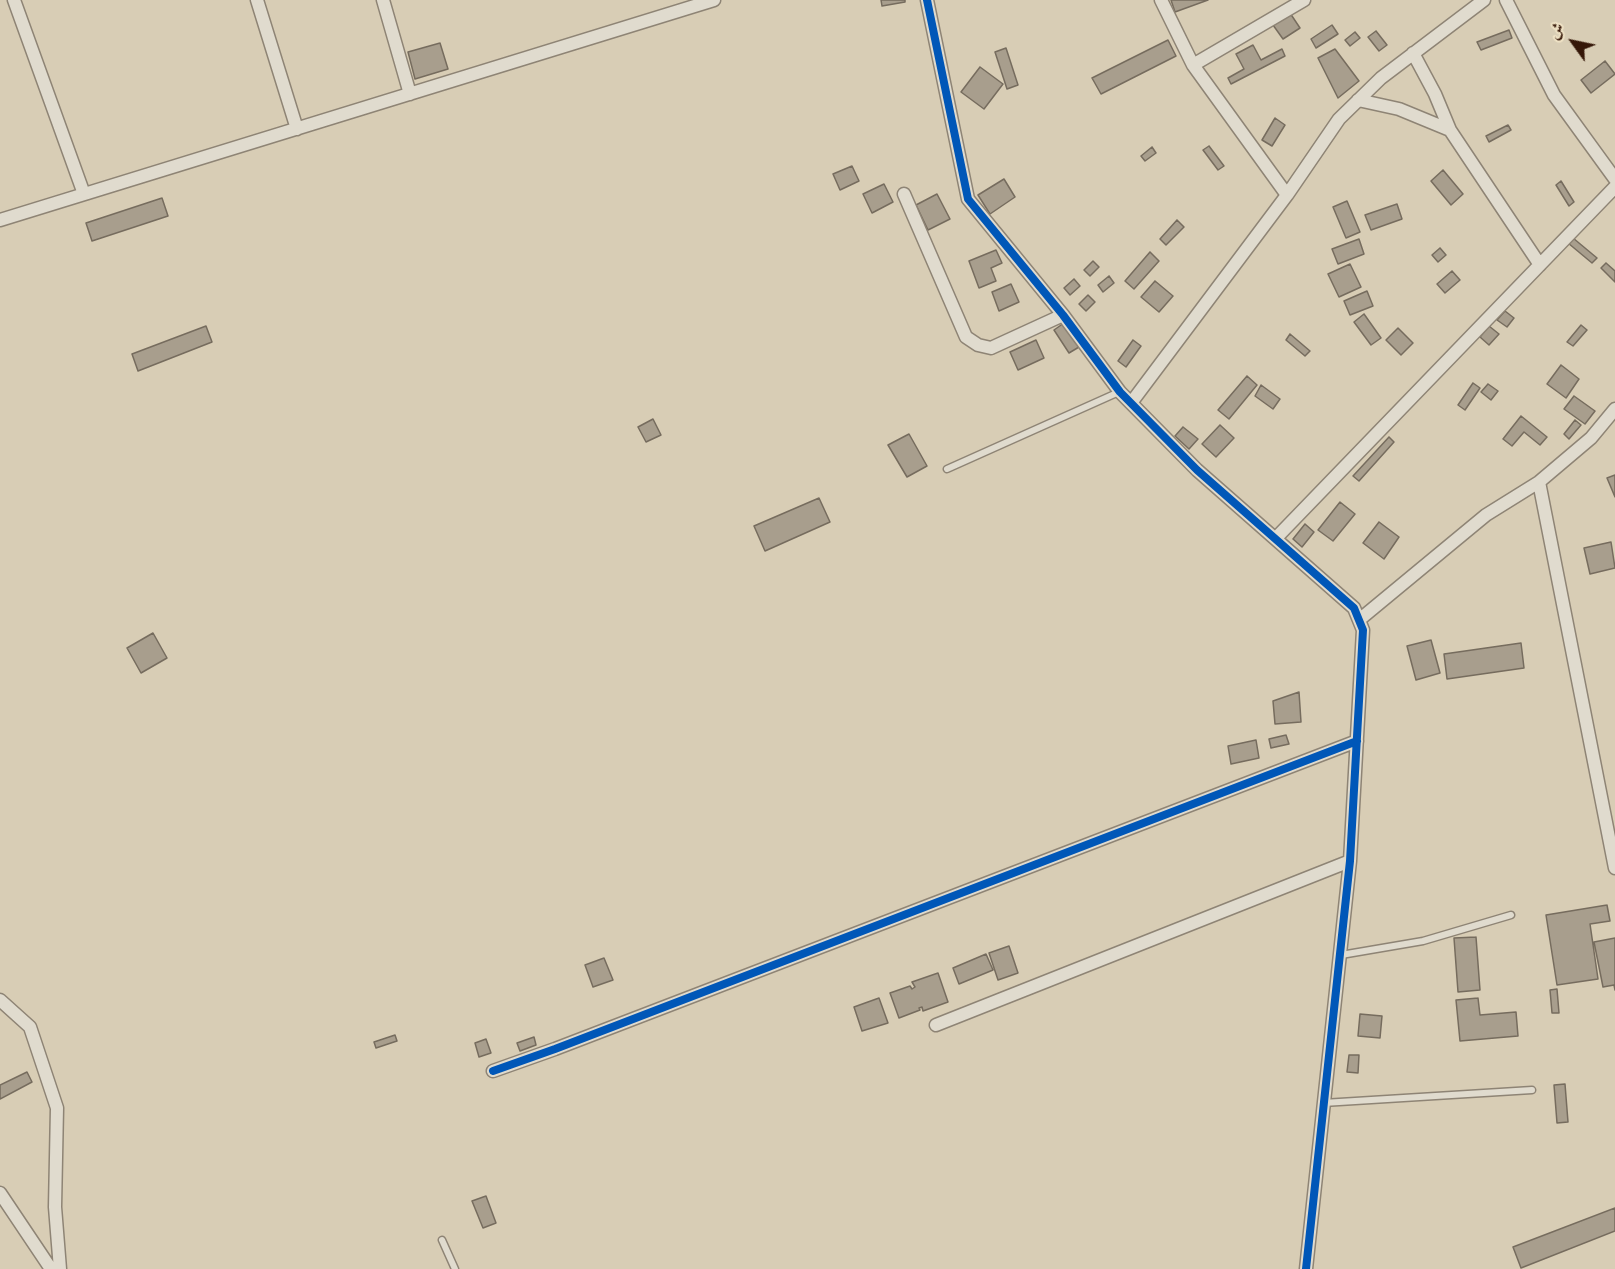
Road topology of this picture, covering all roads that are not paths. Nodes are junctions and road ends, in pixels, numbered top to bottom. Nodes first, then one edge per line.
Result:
1 (14, 0) edge
2 (256, 0) edge
3 (383, 0) edge
4 (714, 0) edge
5 (927, 0) edge
6 (1161, 0) edge
7 (1304, 0) edge
8 (1484, 0) edge
9 (1506, 0) edge
10 (1413, 53) junction
11 (1192, 65) junction
12 (410, 94) junction
13 (1358, 100) junction
14 (297, 129) junction
15 (1450, 130) junction
16 (1615, 179) edge
17 (1615, 187) edge
18 (84, 194) junction
19 (904, 194) dead end
20 (1287, 195) junction
21 (0, 220) edge
22 (1540, 265) junction
23 (1063, 315) junction
24 (1120, 392) junction
25 (1131, 403) junction
26 (1615, 409) edge
27 (947, 469) dead end
28 (1539, 482) junction
29 (1276, 538) junction
30 (1359, 620) junction
31 (1357, 741) junction
32 (1350, 861) junction
33 (1615, 868) edge
34 (1511, 915) dead end
35 (1341, 955) junction
36 (0, 1000) edge
37 (936, 1025) dead end
38 (493, 1071) dead end
39 (1532, 1090) dead end
40 (1323, 1103) junction
41 (0, 1193) edge
42 (442, 1240) dead end
43 (51, 1269) edge
44 (60, 1269) edge
45 (455, 1269) edge
46 (1306, 1269) edge

1 - 18 street
2 - 14 street
3 - 12 street
4 - 12 street
5 - 23 street
6 - 11 street
7 - 11 street
8 - 10 street
9 - 16 street
10 - 13 street
10 - 15 street
11 - 20 street
12 - 14 street
13 - 15 street
13 - 20 street
14 - 18 street
15 - 22 street
17 - 22 street
18 - 21 street
19 - 23 street
20 - 25 street
22 - 29 street
23 - 24 street
24 - 25 street
24 - 27 lane
25 - 29 street
26 - 28 street
28 - 30 street
28 - 33 street
29 - 30 street
30 - 31 street
31 - 32 street
31 - 38 street
32 - 35 street
32 - 37 street
34 - 35 lane
35 - 40 street
36 - 44 street
39 - 40 lane
40 - 46 street
41 - 43 street
42 - 45 lane

